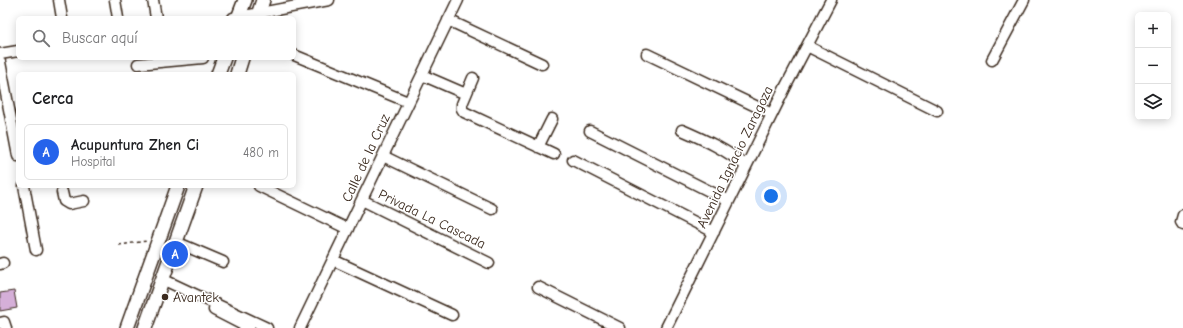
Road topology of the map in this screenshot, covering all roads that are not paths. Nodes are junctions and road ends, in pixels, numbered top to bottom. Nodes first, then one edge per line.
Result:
1 (59, 0) edge
2 (115, 0) edge
3 (153, 0) edge
4 (245, 0) edge
5 (263, 0) edge
6 (329, 0) edge
7 (458, 0) edge
8 (831, 0) edge
9 (1024, 0) edge
10 (62, 16) edge
11 (118, 16) edge
12 (156, 16) edge
13 (237, 16) edge
14 (257, 16) edge
15 (448, 20) junction
16 (807, 46) junction
17 (16, 51) edge
18 (0, 54) edge
19 (647, 54) dead end
20 (296, 56) edge
21 (184, 60) edge
22 (223, 60) edge
23 (241, 60) edge
24 (992, 60) dead end
25 (0, 62) edge
26 (542, 64) dead end
27 (138, 65) edge
28 (219, 72) edge
29 (238, 72) edge
30 (422, 75) junction
31 (474, 78) dead end
32 (466, 94) junction
33 (408, 102) junction
34 (937, 110) dead end
35 (772, 114) junction
36 (552, 119) dead end
37 (682, 130) dead end
38 (590, 131) dead end
39 (16, 146) edge
40 (538, 147) junction
41 (554, 154) dead end
42 (384, 156) junction
43 (573, 160) dead end
44 (746, 166) junction
45 (24, 188) edge
46 (177, 188) edge
47 (195, 188) edge
48 (263, 188) edge
49 (62, 192) dead end
50 (362, 200) junction
51 (84, 201) dead end
52 (729, 201) junction
53 (492, 209) dead end
54 (1183, 215) edge
55 (1183, 225) edge
56 (348, 228) junction
57 (714, 232) junction
58 (176, 242) junction
59 (36, 250) dead end
60 (333, 260) junction
61 (223, 262) dead end
62 (489, 263) dead end
63 (161, 282) junction
64 (538, 287) dead end
65 (452, 315) dead end
66 (0, 322) edge
67 (6, 328) edge
68 (126, 328) edge
69 (145, 328) edge
70 (250, 328) edge
71 (267, 328) edge
72 (300, 328) edge
73 (620, 328) edge
74 (666, 328) edge

1 - 10 street
2 - 11 street
3 - 12 street
4 - 13 main road
5 - 14 main road
6 - 14 street
7 - 15 street, Calle de la Cruz
8 - 16 street, Avenida Ignacio Zaragoza
9 - 24 street
15 - 26 street
15 - 30 street, Calle de la Cruz
16 - 34 street
16 - 35 street, Avenida Ignacio Zaragoza
17 - 18 street
19 - 35 street
20 - 33 street
21 - 27 street
22 - 28 main road
23 - 29 main road
25 - 39 street
30 - 32 street
30 - 33 street, Calle de la Cruz
31 - 32 street
32 - 40 street
33 - 42 street, Calle de la Cruz
35 - 44 street, Avenida Ignacio Zaragoza
36 - 40 street
37 - 44 street
38 - 52 street
40 - 41 street
42 - 50 street, Calle de la Cruz
42 - 53 street
43 - 57 street
44 - 52 street, Avenida Ignacio Zaragoza
45 - 59 street
46 - 68 main road
47 - 58 main road
48 - 56 street
49 - 51 street
50 - 56 street, Calle de la Cruz
50 - 62 street, Privada La Cascada
52 - 57 street, Avenida Ignacio Zaragoza
54 - 55 street
56 - 60 street, Calle de la Cruz
57 - 74 street, Avenida Ignacio Zaragoza
58 - 61 street
58 - 63 main road
60 - 65 street
60 - 72 street, Calle de la Cruz
63 - 69 main road
63 - 70 street
63 - 71 street
64 - 73 street
66 - 67 street

